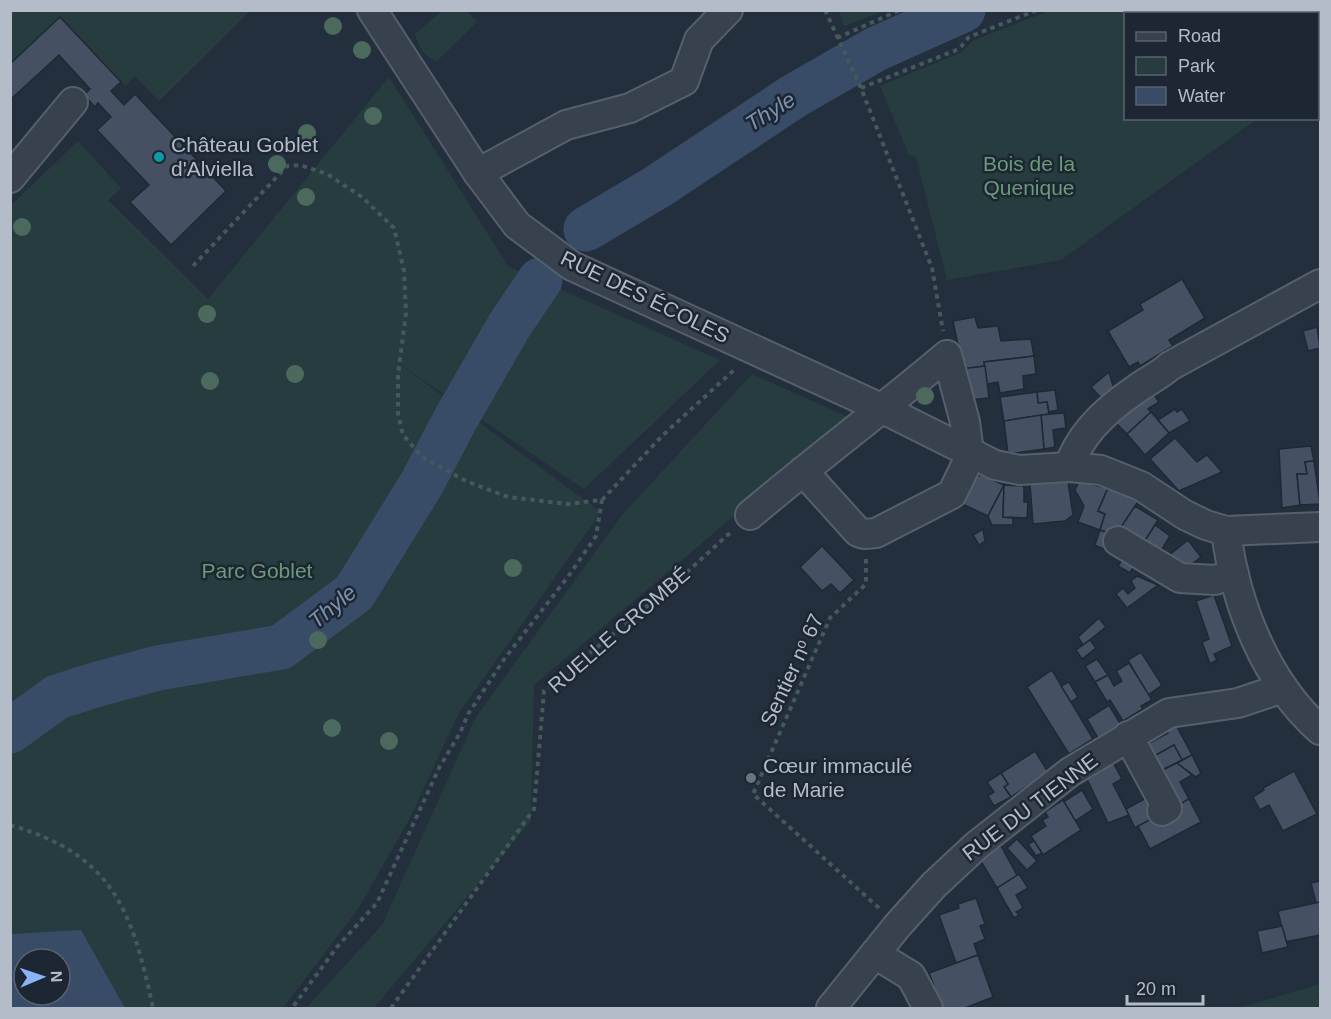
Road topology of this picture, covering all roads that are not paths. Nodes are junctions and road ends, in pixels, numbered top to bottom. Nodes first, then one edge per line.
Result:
1 (372, 10) edge
2 (728, 10) edge
3 (73, 102) dead end
4 (478, 173) junction
5 (10, 178) edge
6 (1320, 284) edge
7 (883, 410) junction
8 (969, 452) junction
9 (1069, 467) junction
10 (802, 471) junction
11 (750, 515) road end
12 (1320, 527) edge
13 (1226, 531) junction
14 (1118, 541) dead end
15 (1234, 574) junction
16 (1282, 688) junction
17 (1320, 729) edge
18 (1128, 736) junction
19 (1162, 811) dead end
20 (875, 954) junction
21 (831, 1008) edge
22 (928, 1008) edge

1 - 4 street, RUE DES ÉCOLES
2 - 4 street
3 - 5 street
4 - 7 street, RUE DES ÉCOLES
6 - 9 street
7 - 8 street, RUE DES ÉCOLES
7 - 8 street
7 - 10 street
8 - 9 street, RUE DES ÉCOLES
8 - 10 street
9 - 13 street, RUE DES ÉCOLES
10 - 11 street
12 - 13 street
13 - 15 street
14 - 15 street
15 - 16 street
16 - 17 street
16 - 18 street, RUE DU TIENNE
18 - 19 street
18 - 20 street, RUE DU TIENNE
20 - 21 street, RUE DU TIENNE
20 - 22 street

